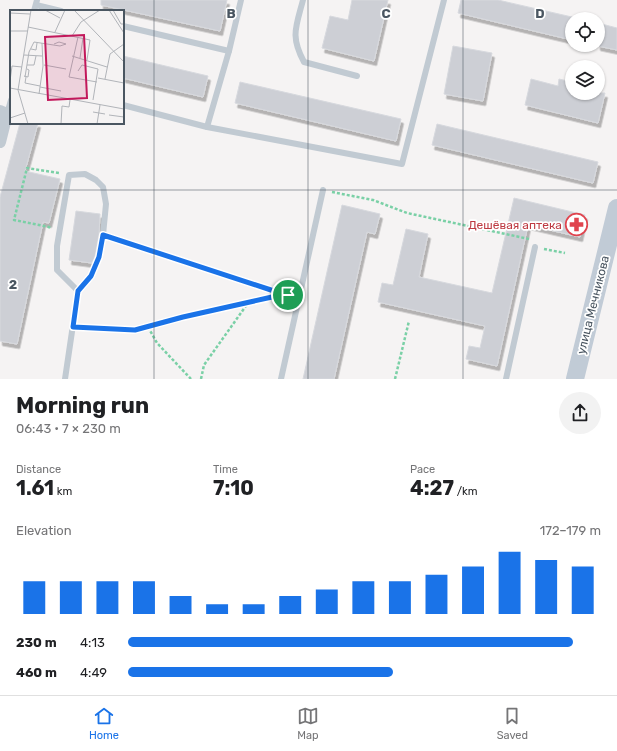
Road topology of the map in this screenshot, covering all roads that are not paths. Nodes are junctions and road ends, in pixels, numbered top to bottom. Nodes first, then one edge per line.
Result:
1 (241, 0) edge
2 (303, 0) edge
3 (444, 0) edge
4 (36, 5) edge
5 (57, 10) edge
6 (124, 26) edge
7 (229, 51) junction
8 (357, 76) dead end
9 (10, 102) edge
10 (124, 105) edge
11 (4, 112) edge
12 (207, 127) junction
13 (0, 142) edge
14 (323, 190) road end
15 (617, 208) edge
16 (535, 247) road end
17 (78, 291) junction
18 (65, 379) edge
19 (281, 379) edge
20 (506, 379) edge
21 (575, 379) edge

1 - 7 lane
2 - 8 lane
3 - 12 lane
4 - 5 lane
6 - 7 lane
7 - 12 lane
9 - 11 lane
10 - 12 lane
11 - 13 street
14 - 19 lane
15 - 21 main road, улица Мечникова
16 - 20 lane
17 - 17 lane
17 - 18 lane

